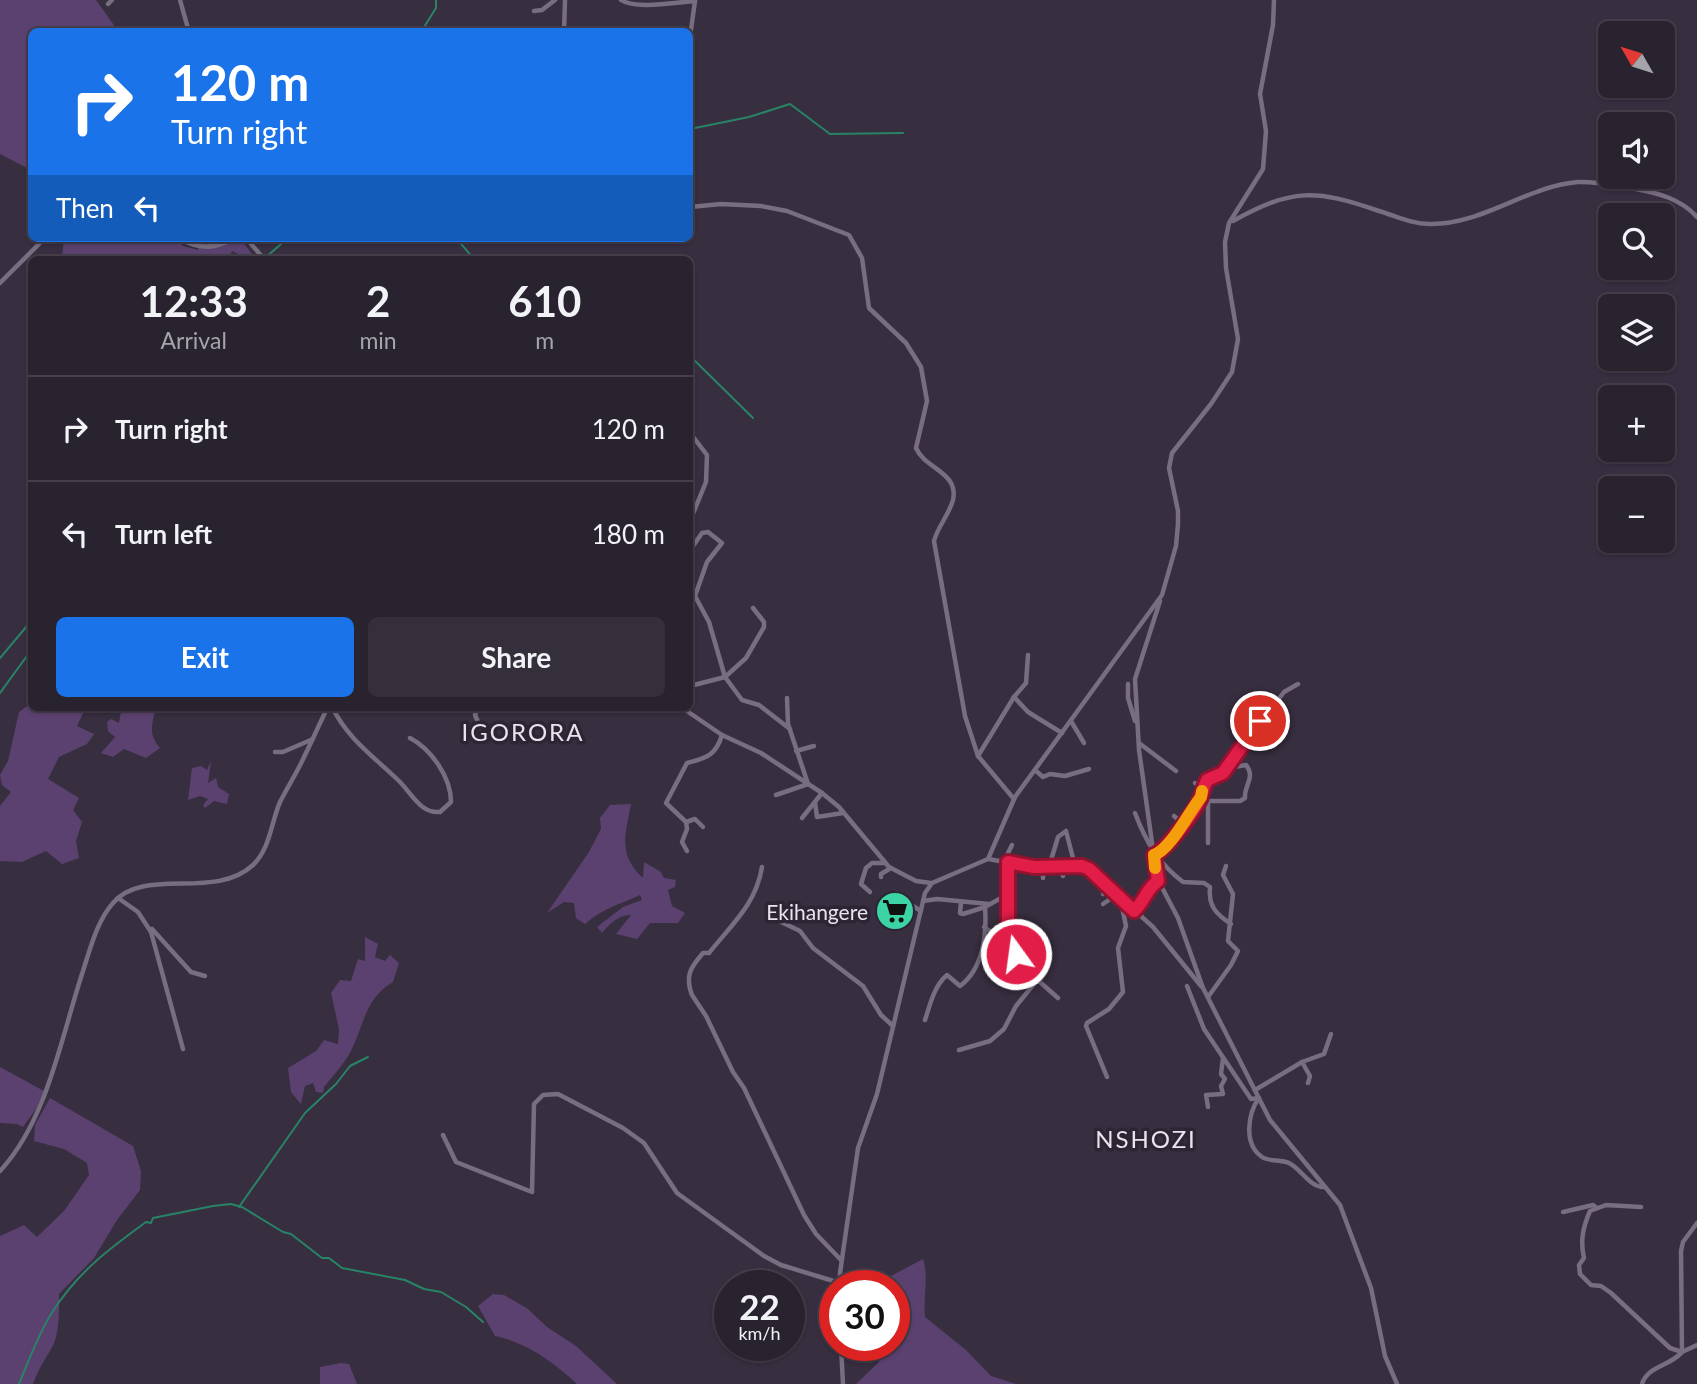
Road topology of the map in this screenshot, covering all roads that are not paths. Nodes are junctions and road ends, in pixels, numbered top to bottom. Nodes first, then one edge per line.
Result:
1 (180, 0) edge
2 (555, 0) edge
3 (565, 0) edge
4 (621, 0) edge
5 (695, 0) edge
6 (1275, 0) edge
7 (534, 10) dead end
8 (188, 28) edge
9 (564, 28) edge
10 (691, 28) edge
11 (693, 207) edge
12 (1697, 218) edge
13 (1229, 223) junction
14 (41, 242) edge
15 (186, 242) edge
16 (227, 242) edge
17 (249, 242) edge
18 (261, 256) edge
19 (0, 283) edge
20 (694, 438) dead end
21 (693, 515) edge
22 (693, 546) edge
23 (1162, 595) junction
24 (753, 608) dead end
25 (1028, 654) dead end
26 (725, 677) junction
27 (693, 684) edge
28 (1128, 684) dead end
29 (1297, 684) dead end
30 (1014, 697) junction
31 (787, 698) dead end
32 (328, 711) edge
33 (333, 711) edge
34 (476, 711) edge
35 (687, 711) edge
36 (1071, 721) junction
37 (1138, 726) junction
38 (790, 729) junction
39 (1062, 733) junction
40 (722, 735) junction
41 (410, 738) dead end
42 (313, 739) junction
43 (483, 742) dead end
44 (1138, 742) junction
45 (1084, 743) dead end
46 (814, 746) dead end
47 (796, 751) junction
48 (275, 752) dead end
49 (978, 756) junction
50 (1227, 768) junction
51 (1089, 769) dead end
52 (1034, 770) junction
53 (1176, 771) dead end
54 (1195, 783) dead end
55 (808, 784) junction
56 (1203, 788) junction
57 (822, 793) junction
58 (776, 795) dead end
59 (1014, 799) junction
60 (1201, 801) junction
61 (815, 802) junction
62 (844, 813) junction
63 (1135, 813) dead end
64 (1174, 816) dead end
65 (802, 818) dead end
66 (686, 821) junction
67 (1182, 822) junction
68 (704, 827) dead end
69 (1208, 843) dead end
70 (1012, 845) dead end
71 (687, 850) dead end
72 (1154, 855) junction
73 (988, 859) junction
74 (1008, 862) junction
75 (886, 863) junction
76 (762, 866) dead end
77 (1059, 866) junction
78 (1075, 866) junction
79 (1226, 866) dead end
80 (1046, 867) junction
81 (891, 868) junction
82 (1063, 876) dead end
83 (881, 877) dead end
84 (1043, 878) dead end
85 (920, 881) junction
86 (1158, 881) junction
87 (932, 883) junction
88 (1110, 888) junction
89 (870, 892) dead end
90 (897, 893) dead end
91 (925, 893) junction
92 (1010, 893) junction
93 (1102, 894) dead end
94 (1118, 896) junction
95 (118, 898) junction
96 (923, 901) junction
97 (961, 904) junction
98 (1103, 904) dead end
99 (987, 906) junction
100 (921, 911) junction
101 (1134, 911) junction
102 (777, 920) dead end
103 (1231, 923) junction
104 (149, 926) junction
105 (984, 927) junction
106 (1008, 942) junction
107 (1020, 962) junction
108 (205, 976) dead end
109 (1038, 979) junction
110 (998, 980) dead end
111 (1187, 986) dead end
112 (1203, 988) junction
113 (1208, 997) junction
114 (1058, 998) dead end
115 (925, 1020) dead end
116 (893, 1026) junction
117 (1331, 1034) dead end
118 (183, 1049) dead end
119 (959, 1050) dead end
120 (1223, 1057) junction
121 (1302, 1062) junction
122 (1107, 1077) dead end
123 (1308, 1083) dead end
124 (1255, 1090) junction
125 (1259, 1098) junction
126 (1208, 1107) dead end
127 (443, 1135) dead end
128 (0, 1171) edge
129 (1323, 1187) junction
130 (1641, 1207) dead end
131 (1598, 1208) junction
132 (1563, 1212) dead end
133 (1697, 1223) edge
134 (842, 1261) junction
135 (841, 1270) edge
136 (819, 1278) edge
137 (1697, 1345) edge
138 (1682, 1352) junction
139 (842, 1361) edge
140 (843, 1384) edge
141 (1397, 1384) edge
142 (1642, 1384) edge

1 - 8 street
2 - 7 street
3 - 9 street
4 - 5 street
5 - 10 street
6 - 13 street
11 - 49 street
12 - 13 street
13 - 23 street
14 - 19 street
15 - 16 street
17 - 18 street
20 - 21 street
22 - 26 street
23 - 36 street
23 - 37 street
24 - 26 street
25 - 30 street
26 - 27 street
26 - 38 street
28 - 37 street
29 - 50 street
30 - 39 street
30 - 49 street
31 - 38 street
32 - 42 street
33 - 41 street
34 - 43 street
35 - 40 street
36 - 39 street
36 - 45 street
37 - 44 street
38 - 47 street
39 - 52 street
40 - 55 street
40 - 66 street
42 - 48 street
42 - 95 street
44 - 53 street
44 - 72 street
46 - 47 street
47 - 55 street
49 - 59 street
50 - 56 street
50 - 60 street
51 - 52 street
52 - 59 street
54 - 56 street
55 - 57 street
55 - 58 street
56 - 60 street
57 - 61 street
57 - 62 street
59 - 73 street
60 - 67 street
60 - 69 street
61 - 62 street
61 - 65 street
62 - 75 street
63 - 72 street
64 - 67 street
66 - 68 street
66 - 71 street
67 - 72 street
70 - 74 street
72 - 86 street
72 - 103 street
73 - 74 street
73 - 87 street
74 - 80 street
74 - 92 street
75 - 81 street
75 - 89 street
76 - 134 street
77 - 78 street
77 - 80 street
77 - 82 street
78 - 80 street
78 - 88 street
79 - 103 street
80 - 84 street
81 - 83 street
81 - 85 street
85 - 87 street
85 - 91 street
86 - 101 street
86 - 112 street
87 - 91 street
88 - 93 street
88 - 94 street
90 - 100 street
91 - 96 street
92 - 99 street
92 - 106 street
94 - 98 street
94 - 101 street
94 - 122 street
95 - 104 street
95 - 128 street
96 - 97 street
96 - 100 street
97 - 99 street
97 - 99 street
99 - 105 street
100 - 116 street
101 - 112 street
102 - 116 street
103 - 113 street
104 - 108 street
104 - 118 street
105 - 106 street
105 - 115 street
106 - 107 street
107 - 109 street
107 - 110 street
109 - 114 street
109 - 119 street
111 - 120 street
112 - 113 street
113 - 124 street
116 - 134 street
117 - 121 street
120 - 125 street
120 - 126 street
121 - 123 street
121 - 124 street
124 - 125 street
125 - 129 street
125 - 129 street
127 - 136 street
129 - 141 street
130 - 131 street
131 - 132 street
131 - 138 street
133 - 138 street
134 - 135 street
137 - 138 street
138 - 142 street
139 - 140 street

